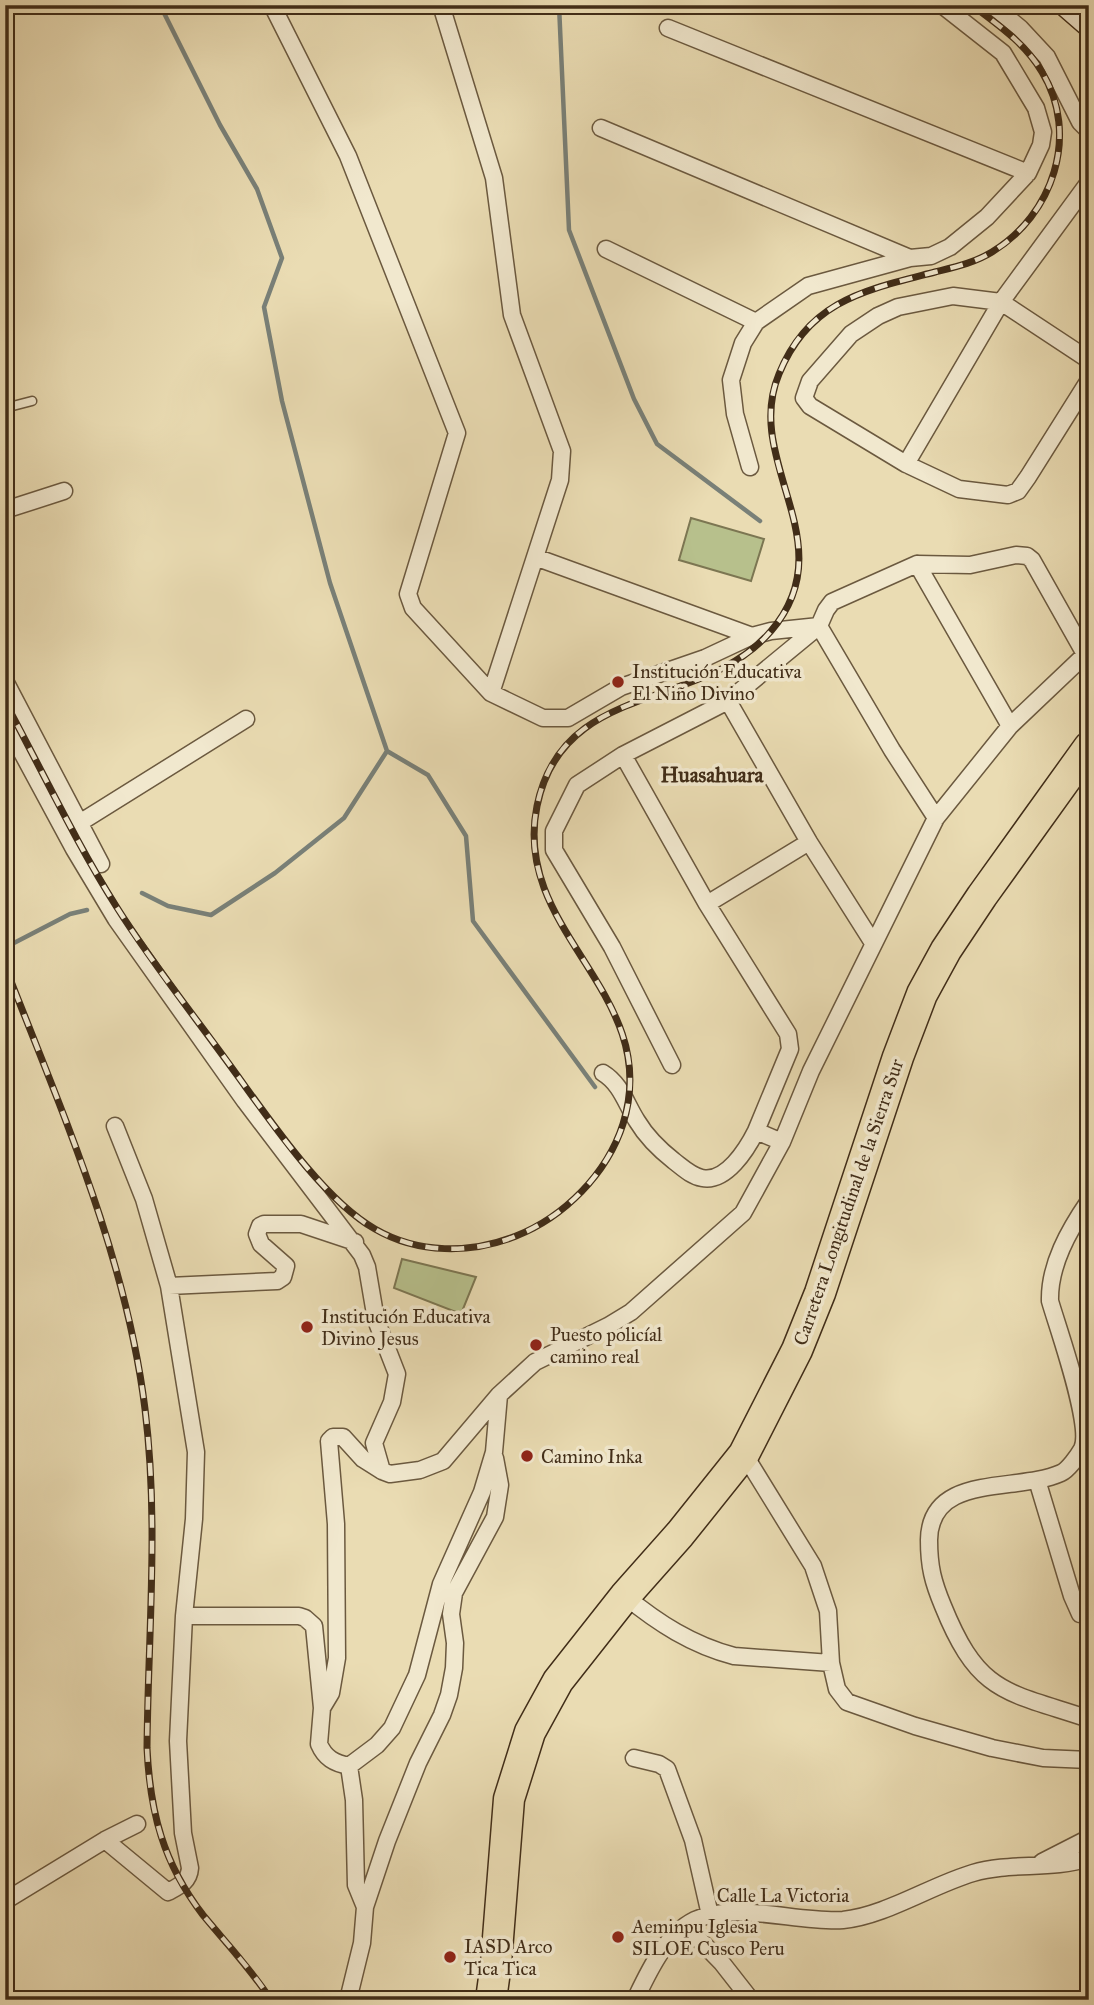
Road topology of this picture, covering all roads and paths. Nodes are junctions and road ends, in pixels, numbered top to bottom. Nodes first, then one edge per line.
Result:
1 (272, 5) edge
2 (441, 5) edge
3 (942, 5) edge
4 (992, 5) edge
5 (1066, 5) edge
6 (1089, 25) edge
7 (668, 27) dead end
8 (601, 128) dead end
9 (1089, 131) edge
10 (1028, 173) junction
11 (1089, 182) edge
12 (606, 249) dead end
13 (910, 258) junction
14 (1001, 302) junction
15 (756, 322) junction
16 (1089, 360) edge
17 (1089, 380) edge
18 (32, 401) dead end
19 (5, 408) edge
20 (906, 464) junction
21 (750, 467) dead end
22 (64, 491) dead end
23 (5, 510) edge
24 (535, 557) junction
25 (917, 564) junction
26 (819, 626) junction
27 (752, 636) junction
28 (1087, 652) edge
29 (5, 681) edge
30 (491, 693) junction
31 (728, 701) junction
32 (246, 719) dead end
33 (5, 721) edge
34 (1010, 726) junction
35 (1089, 747) edge
36 (623, 755) junction
37 (936, 818) junction
38 (83, 827) junction
39 (809, 842) junction
40 (74, 849) junction
41 (101, 864) dead end
42 (707, 904) junction
43 (873, 943) junction
44 (672, 1065) dead end
45 (603, 1073) dead end
46 (115, 1126) dead end
47 (757, 1131) junction
48 (782, 1142) junction
49 (1089, 1201) edge
50 (355, 1242) junction
51 (169, 1286) junction
52 (499, 1395) junction
53 (494, 1452) junction
54 (744, 1454) junction
55 (383, 1471) junction
56 (1037, 1480) junction
57 (625, 1596) junction
58 (1089, 1614) edge
59 (184, 1616) junction
60 (831, 1663) junction
61 (322, 1708) junction
62 (1089, 1719) edge
63 (634, 1758) dead end
64 (1089, 1760) edge
65 (349, 1766) junction
66 (137, 1824) dead end
67 (1089, 1838) edge
68 (105, 1840) junction
69 (1089, 1857) edge
70 (1031, 1868) junction
71 (5, 1901) edge
72 (365, 1907) junction
73 (710, 1915) junction
74 (686, 1926) junction
75 (348, 2000) edge
76 (491, 2000) edge
77 (635, 2000) edge
78 (751, 2000) edge

1 - 30 street
2 - 24 street
3 - 10 street
4 - 9 street
5 - 6 main road
7 - 10 street
8 - 13 street
10 - 13 street
11 - 14 street
12 - 15 street
13 - 15 street
14 - 16 street
14 - 20 street
14 - 20 street
15 - 21 street
17 - 20 street
18 - 19 lane
22 - 23 street
24 - 27 street
24 - 30 street
25 - 26 street
25 - 28 street
25 - 34 street
26 - 27 street
26 - 31 street
26 - 37 street
27 - 30 street
28 - 34 street
29 - 38 street
31 - 36 street
31 - 39 street
32 - 38 street
33 - 40 street
34 - 37 street
35 - 54 highway, Carretera Longitudinal de la Sierra Sur
36 - 42 street
36 - 44 street
37 - 43 street
38 - 40 street
38 - 41 street
39 - 42 street
39 - 43 street
40 - 50 street
42 - 47 street
43 - 48 street
45 - 47 street
46 - 51 street
47 - 48 street
48 - 52 street
49 - 56 street
50 - 51 street
50 - 55 street
51 - 59 street
52 - 53 street
52 - 55 street
53 - 65 street
53 - 72 street
54 - 57 highway, Carretera Longitudinal de la Sierra Sur
54 - 60 street
55 - 61 street
56 - 58 street
56 - 62 street
57 - 60 street
57 - 76 highway, Carretera Longitudinal de la Sierra Sur
59 - 61 street
59 - 68 street
60 - 64 street
61 - 65 street
63 - 73 street
65 - 72 street
66 - 68 street
67 - 70 street
68 - 71 street
69 - 70 street, Calle La Victoria
70 - 73 street, Calle La Victoria
72 - 75 street
73 - 74 street, Calle La Victoria
74 - 77 street, Calle La Victoria
74 - 78 street

